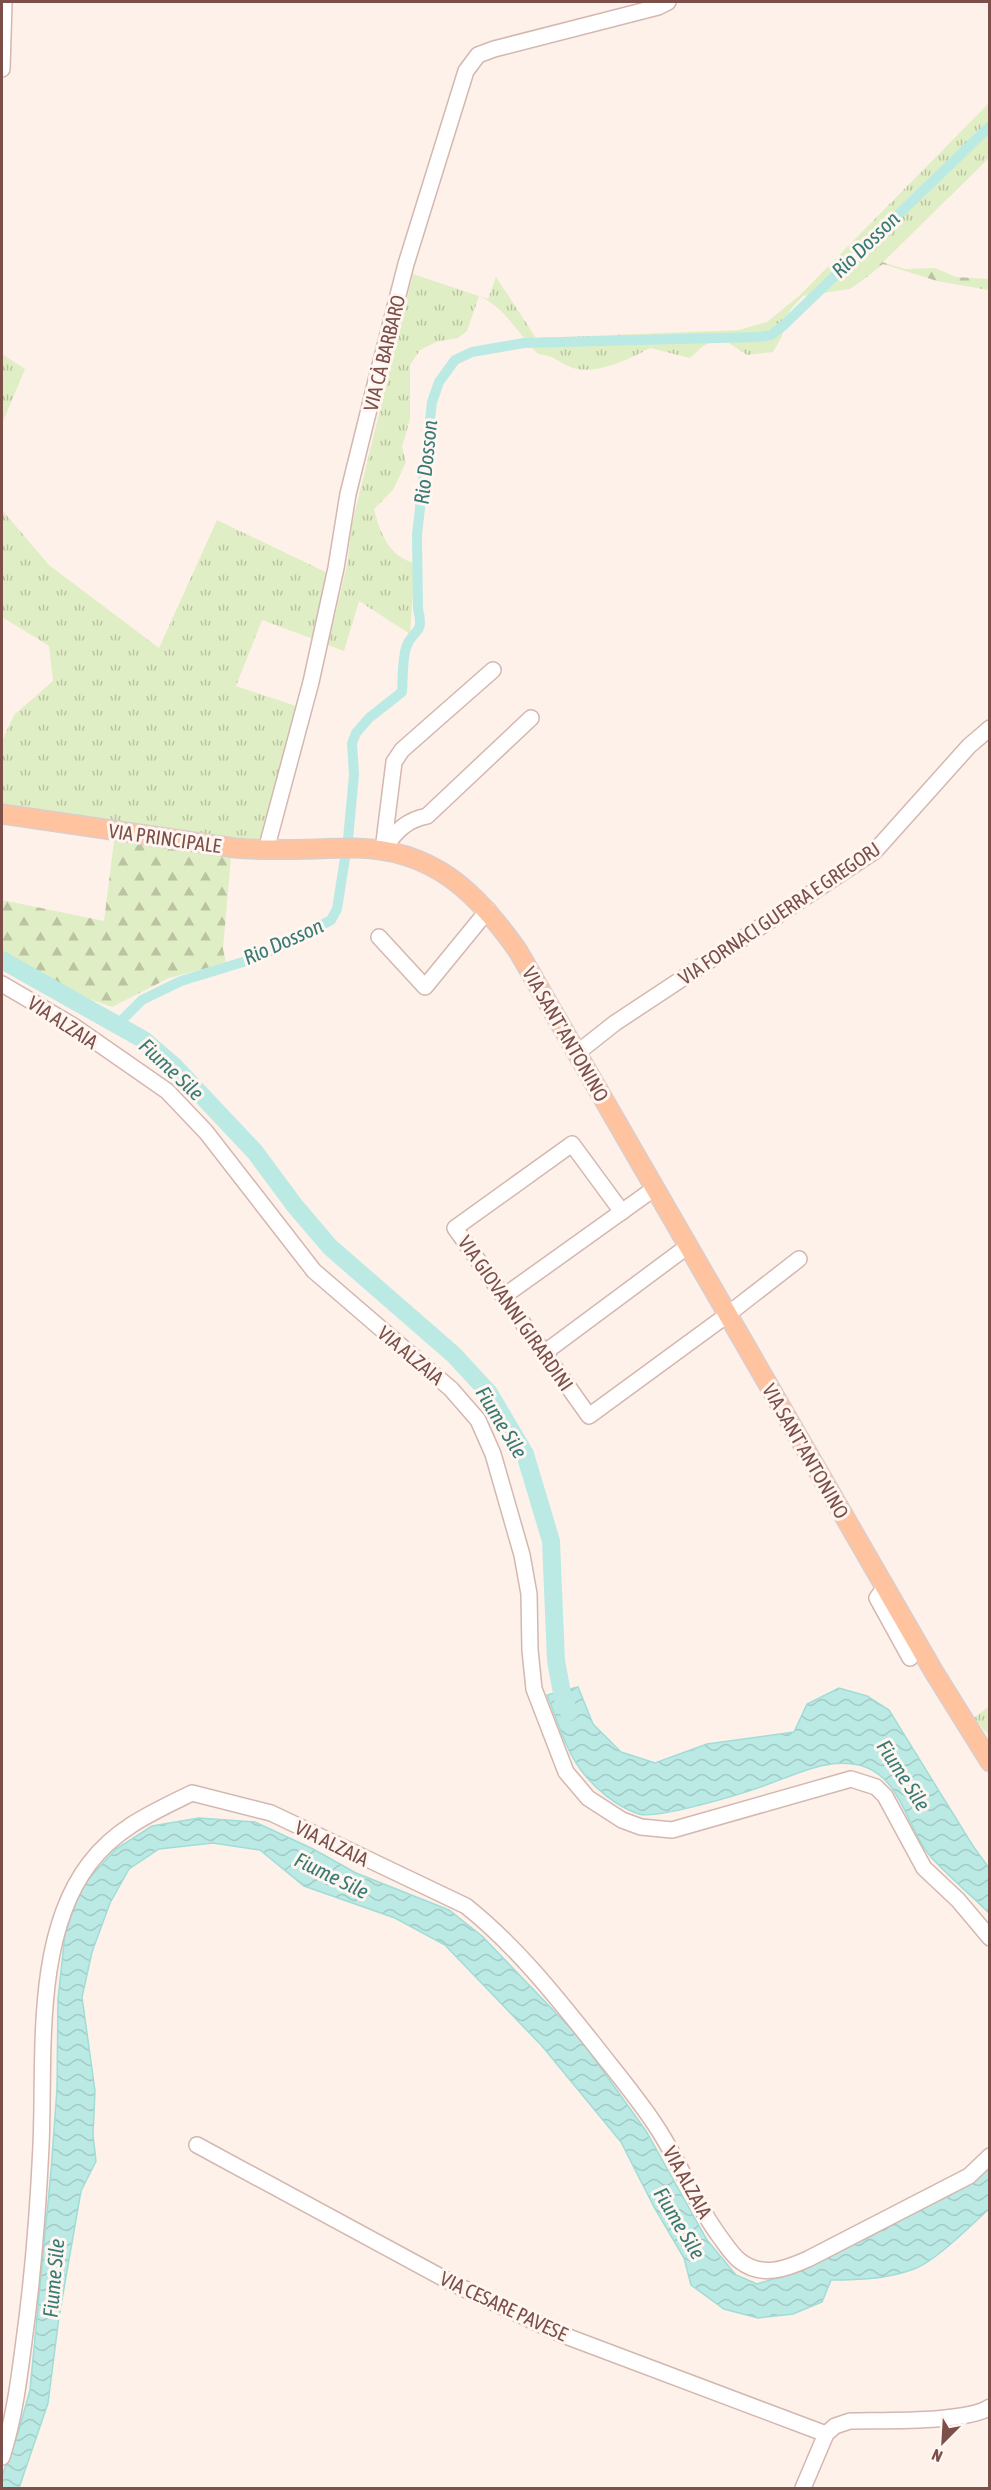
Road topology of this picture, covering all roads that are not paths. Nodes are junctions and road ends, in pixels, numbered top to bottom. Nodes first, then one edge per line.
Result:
1 (4, 2) edge
2 (668, 2) edge
3 (2, 69) edge
4 (493, 670) dead end
5 (531, 718) dead end
6 (990, 728) edge
7 (2, 814) edge
8 (330, 849) joint
9 (266, 850) junction
10 (383, 850) junction
11 (488, 910) junction
12 (379, 937) dead end
13 (2, 984) edge
14 (577, 1053) junction
15 (655, 1188) junction
16 (622, 1212) junction
17 (688, 1246) junction
18 (799, 1259) dead end
19 (504, 1296) junction
20 (727, 1315) junction
21 (544, 1353) junction
22 (885, 1587) junction
23 (910, 1658) dead end
24 (969, 1730) junction
25 (990, 1740) edge
26 (990, 1762) edge
27 (990, 1938) edge
28 (197, 2145) dead end
29 (990, 2156) edge
30 (990, 2407) edge
31 (826, 2434) junction
32 (2, 2457) edge
33 (803, 2488) edge

1 - 3 street
2 - 9 street, VIA CÀ BARBARO
4 - 10 street
5 - 10 street
6 - 14 street, VIA FORNACI GUERRA E GREGORJ
7 - 9 main road, VIA PRINCIPALE
8 - 9 main road, VIA PRINCIPALE
8 - 10 main road, VIA SANT'ANTONINO
10 - 11 main road, VIA SANT'ANTONINO
11 - 12 street
11 - 14 main road, VIA SANT'ANTONINO
13 - 27 street, VIA ALZAIA
14 - 15 main road, VIA SANT'ANTONINO
15 - 16 street
15 - 17 main road, VIA SANT'ANTONINO
16 - 19 street
16 - 19 street, VIA GIOVANNI GIRARDINI
17 - 20 main road, VIA SANT'ANTONINO
17 - 21 street
18 - 20 street
19 - 21 street, VIA GIOVANNI GIRARDINI
20 - 21 street, VIA GIOVANNI GIRARDINI
20 - 22 main road, VIA SANT'ANTONINO
22 - 23 street
22 - 24 main road, VIA SANT'ANTONINO
24 - 25 street
24 - 26 main road, VIA SANT'ANTONINO
28 - 31 street, VIA CESARE PAVESE
29 - 32 street, VIA ALZAIA
30 - 31 street
31 - 33 street

